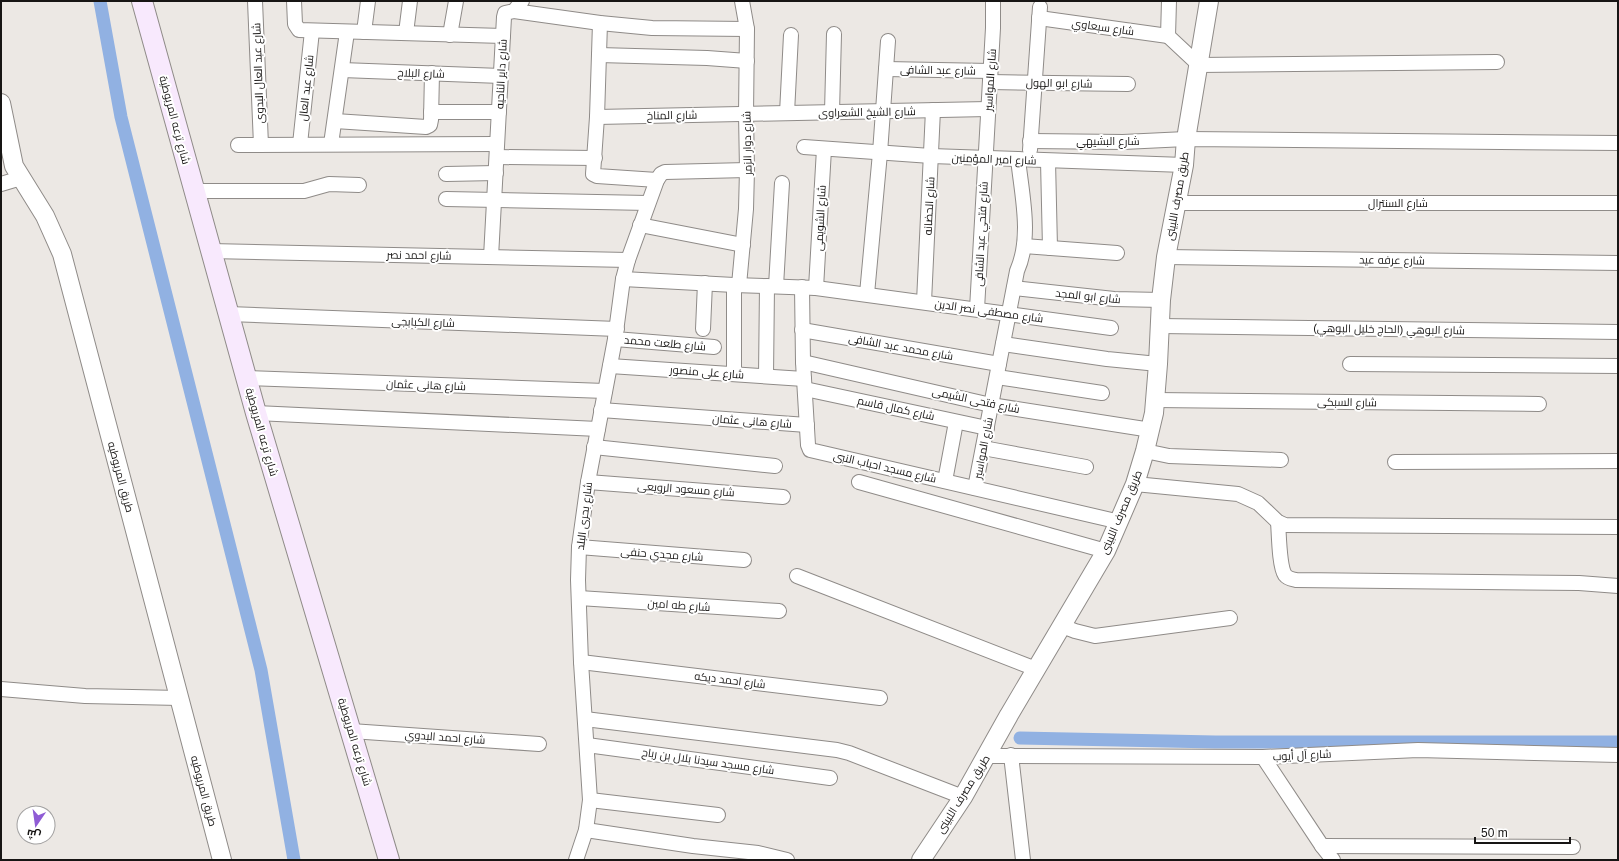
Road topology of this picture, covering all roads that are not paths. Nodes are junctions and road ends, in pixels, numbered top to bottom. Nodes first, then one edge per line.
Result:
1 (142, 1) edge
2 (255, 1) edge
3 (294, 1) edge
4 (368, 1) edge
5 (410, 1) edge
6 (456, 1) edge
7 (742, 1) edge
8 (993, 1) edge
9 (1169, 1) edge
10 (1209, 1) edge
11 (518, 6) edge
12 (1039, 13) joint
13 (600, 23) junction
14 (747, 29) junction
15 (312, 31) junction
16 (347, 32) junction
17 (364, 32) junction
18 (406, 33) junction
19 (450, 34) junction
20 (834, 34) dead end
21 (791, 35) dead end
22 (503, 36) junction
23 (1168, 36) junction
24 (888, 41) dead end
25 (599, 55) junction
26 (747, 61) junction
27 (1497, 62) dead end
28 (1199, 65) junction
29 (886, 69) junction
30 (342, 70) junction
31 (432, 74) junction
32 (501, 76) junction
33 (990, 76) junction
34 (1034, 83) junction
35 (1128, 84) dead end
36 (1, 103) edge
37 (988, 109) junction
38 (933, 110) junction
39 (883, 111) junction
40 (431, 112) junction
41 (499, 112) junction
42 (832, 112) junction
43 (787, 113) junction
44 (746, 114) junction
45 (597, 117) junction
46 (335, 121) junction
47 (4, 133) edge
48 (1186, 139) junction
49 (1030, 141) junction
50 (1618, 143) edge
51 (261, 144) junction
52 (300, 144) junction
53 (331, 144) junction
54 (238, 145) dead end
55 (804, 147) dead end
56 (824, 149) junction
57 (497, 150) junction
58 (880, 153) junction
59 (931, 156) junction
60 (594, 158) junction
61 (984, 158) junction
62 (1024, 160) junction
63 (1048, 161) junction
64 (1184, 166) junction
65 (747, 170) junction
66 (18, 172) junction
67 (496, 173) junction
68 (446, 174) dead end
69 (657, 180) junction
70 (1, 184) edge
71 (782, 184) dead end
72 (358, 185) dead end
73 (194, 191) junction
74 (446, 199) dead end
75 (494, 200) junction
76 (648, 203) junction
77 (1177, 203) junction
78 (1618, 203) edge
79 (640, 225) junction
80 (743, 245) junction
81 (1024, 246) junction
82 (1050, 248) junction
83 (210, 251) junction
84 (1117, 253) dead end
85 (491, 257) junction
86 (1166, 257) junction
87 (628, 260) junction
88 (1618, 263) edge
89 (623, 278) junction
90 (705, 283) junction
91 (737, 285) junction
92 (772, 286) junction
93 (802, 287) junction
94 (816, 288) junction
95 (1014, 288) junction
96 (867, 294) junction
97 (1161, 300) junction
98 (924, 302) junction
99 (977, 309) junction
100 (228, 314) junction
101 (1009, 314) junction
102 (1160, 326) junction
103 (1111, 328) dead end
104 (703, 329) dead end
105 (802, 330) junction
106 (1618, 332) edge
107 (616, 334) junction
108 (1003, 344) junction
109 (714, 347) dead end
110 (803, 362) junction
111 (999, 364) junction
112 (1158, 364) junction
113 (1350, 364) dead end
114 (610, 366) junction
115 (1618, 366) edge
116 (734, 374) junction
117 (766, 376) junction
118 (246, 378) junction
119 (997, 378) junction
120 (804, 384) junction
121 (605, 391) junction
122 (1102, 393) dead end
123 (1155, 400) junction
124 (991, 404) junction
125 (1539, 404) dead end
126 (601, 410) junction
127 (256, 413) junction
128 (956, 422) junction
129 (807, 425) junction
130 (987, 428) junction
131 (598, 429) junction
132 (1150, 430) junction
133 (594, 447) junction
134 (983, 448) junction
135 (1145, 451) junction
136 (1281, 460) dead end
137 (1618, 461) edge
138 (1395, 462) dead end
139 (775, 466) dead end
140 (1086, 467) dead end
141 (945, 481) junction
142 (588, 482) junction
143 (859, 482) dead end
144 (1135, 484) junction
145 (975, 488) junction
146 (783, 497) dead end
147 (1120, 522) junction
148 (1278, 522) junction
149 (1618, 527) edge
150 (579, 547) junction
151 (1106, 551) junction
152 (744, 560) dead end
153 (797, 576) dead end
154 (1618, 586) edge
155 (579, 598) junction
156 (779, 611) dead end
157 (1230, 618) dead end
158 (1062, 626) junction
159 (581, 662) junction
160 (1036, 669) junction
161 (1, 689) edge
162 (180, 698) junction
163 (880, 698) dead end
164 (585, 719) junction
165 (351, 731) junction
166 (539, 744) dead end
167 (587, 745) junction
168 (1011, 755) junction
169 (1618, 755) edge
170 (987, 756) junction
171 (1263, 757) junction
172 (830, 778) dead end
173 (963, 797) junction
174 (590, 800) junction
175 (718, 815) dead end
176 (586, 830) junction
177 (1322, 846) junction
178 (1573, 847) dead end
179 (222, 860) edge
180 (389, 860) edge
181 (576, 860) edge
182 (787, 860) edge
183 (921, 860) edge
184 (1023, 860) edge
185 (1333, 860) edge

1 - 73 main road, شارع ترعه المريوطية
2 - 51 street, شارع عبد العال البدوى
3 - 15 street
4 - 17 street
5 - 18 street
6 - 19 street
7 - 14 street, شارع دوار الزمر
8 - 33 street, شارع المواسير
9 - 23 street
10 - 28 street, طريق مصرف اللبينى
11 - 13 street
11 - 22 street, شارع داير الناحيه
12 - 23 street, شارع سبعاوي
12 - 34 street, شارع المواسير
13 - 14 street
13 - 25 street
14 - 26 street, شارع دوار الزمر
15 - 16 street
15 - 52 street, شارع عبد العال
16 - 17 street
16 - 30 street
17 - 18 street
18 - 19 street
19 - 22 street
20 - 42 street
21 - 43 street
22 - 32 street, شارع داير الناحيه
23 - 28 street
24 - 29 street
25 - 26 street
25 - 45 street
26 - 44 street, شارع دوار الزمر
27 - 28 street
28 - 48 street, طريق مصرف اللبينى
29 - 33 street, شارع عبد الشافى
29 - 39 street
30 - 31 street, شارع البلاح
30 - 46 street
31 - 32 street, شارع البلاح
31 - 40 street
32 - 41 street, شارع داير الناحيه
33 - 34 street, شارع ابو الهول
33 - 37 street, شارع المواسير
34 - 35 street, شارع ابو الهول
34 - 49 street, شارع المواسير
36 - 47 street, طريق المريوطيه
37 - 38 street, شارع الشيخ الشعراوى
37 - 61 street, شارع المواسير
38 - 39 street, شارع الشيخ الشعراوى
38 - 59 street, شارع الحضانه
39 - 42 street, شارع الشيخ الشعراوى
39 - 58 street
40 - 41 street
40 - 46 street
41 - 57 street, شارع داير الناحيه
42 - 43 street, شارع الشيخ الشعراوى
43 - 44 street, شارع الشيخ الشعراوى
44 - 45 street, شارع المناخ
44 - 65 street, شارع دوار الزمر
45 - 60 street
46 - 53 street
47 - 66 street, طريق المريوطيه
48 - 49 street, شارع البشيهي
48 - 50 street, شارع البشيهي
48 - 64 street, طريق مصرف اللبينى
49 - 62 street, شارع المواسير
51 - 52 street
51 - 54 street
52 - 53 street
53 - 57 street
55 - 56 street, شارع امير المؤمنين
56 - 58 street, شارع امير المؤمنين
56 - 94 street, شارع الشويمى
57 - 60 street
57 - 67 street, شارع داير الناحيه
58 - 59 street, شارع امير المؤمنين
58 - 96 street
59 - 61 street, شارع امير المؤمنين
59 - 98 street, شارع الحضانه
60 - 69 street
61 - 62 street, شارع امير المؤمنين
61 - 99 street, شارع فتحي عبد الشافى
62 - 63 street, شارع امير المؤمنين
62 - 81 street, شارع المواسير
63 - 64 street, شارع امير المؤمنين
63 - 82 street
64 - 77 street, طريق مصرف اللبينى
65 - 69 street
65 - 80 street, شارع دوار الزمر
66 - 70 street
66 - 162 street, طريق المريوطيه
67 - 68 street
67 - 75 street, شارع داير الناحيه
69 - 76 street, شارع بحرى البلد
71 - 92 street
72 - 73 street
73 - 83 main road, شارع ترعه المريوطية
74 - 75 street
75 - 76 street
75 - 85 street, شارع داير الناحيه
76 - 79 street, شارع بحرى البلد
77 - 78 street, شارع السنترال
77 - 86 street, طريق مصرف اللبينى
79 - 80 street
79 - 87 street, شارع بحرى البلد
80 - 91 street, شارع دوار الزمر
81 - 82 street
81 - 95 street, شارع المواسير
82 - 84 street
83 - 85 street, شارع احمد نصر
83 - 100 main road, شارع ترعه المريوطية
85 - 87 street, شارع احمد نصر
86 - 88 street, شارع عرفه عيد
86 - 97 street, طريق مصرف اللبينى
87 - 89 street, شارع بحرى البلد
89 - 90 street, شارع مصطفى نصر الدين
89 - 107 street, شارع بحرى البلد
90 - 91 street, شارع مصطفى نصر الدين
90 - 104 street
91 - 92 street, شارع مصطفى نصر الدين
91 - 116 street, شارع دوار الزمر
92 - 93 street, شارع مصطفى نصر الدين
92 - 117 street
93 - 94 street, شارع مصطفى نصر الدين
93 - 105 street, شارع مسجد احباب النبى
94 - 96 street, شارع مصطفى نصر الدين
95 - 97 street, شارع ابو المجد
95 - 101 street, شارع المواسير
96 - 98 street, شارع مصطفى نصر الدين
97 - 102 street, طريق مصرف اللبينى
98 - 99 street, شارع مصطفى نصر الدين
99 - 101 street, شارع مصطفى نصر الدين
100 - 107 street, شارع الكبابجى
100 - 118 main road, شارع ترعه المريوطية
101 - 103 street, شارع مصطفى نصر الدين
101 - 108 street, شارع المواسير
102 - 106 street, شارع البوهي (الحاج خليل البوهي)
102 - 112 street, طريق مصرف اللبينى
105 - 110 street, شارع مسجد احباب النبى
105 - 111 street, شارع محمد عبد الشافى
107 - 109 street, شارع طلعت محمد
107 - 114 street, شارع بحرى البلد
108 - 111 street, شارع المواسير
108 - 112 street
110 - 120 street, شارع مسجد احباب النبى
110 - 124 street, شارع فتحى الشيمى
111 - 119 street, شارع المواسير
112 - 123 street, طريق مصرف اللبينى
113 - 115 street
114 - 116 street, شارع على منصور
114 - 121 street, شارع بحرى البلد
116 - 117 street, شارع على منصور
117 - 120 street, شارع على منصور
118 - 121 street, شارع هانى عثمان
118 - 127 main road, شارع ترعه المريوطية
119 - 122 street
119 - 124 street, شارع المواسير
120 - 128 street, شارع كمال قاسم
120 - 129 street, شارع مسجد احباب النبى
121 - 126 street, شارع بحرى البلد
123 - 125 street, شارع السبكى
123 - 132 street, طريق مصرف اللبينى
124 - 130 street, شارع المواسير
124 - 132 street, شارع فتحى الشيمى
126 - 129 street, شارع هانى عثمان
126 - 131 street, شارع بحرى البلد
127 - 131 street
127 - 165 main road, شارع ترعه المريوطية
128 - 130 street, شارع كمال قاسم
128 - 141 street
129 - 141 street, شارع مسجد احباب النبى
130 - 134 street, شارع المواسير
131 - 133 street, شارع بحرى البلد
132 - 135 street, طريق مصرف اللبينى
133 - 139 street
133 - 142 street, شارع بحرى البلد
134 - 140 street
134 - 145 street, شارع المواسير
135 - 136 street
135 - 144 street, طريق مصرف اللبينى
137 - 138 street
141 - 145 street, شارع مسجد احباب النبى
142 - 146 street, شارع مسعود الرويعى
142 - 150 street, شارع بحرى البلد
143 - 151 street
144 - 147 street, طريق مصرف اللبينى
144 - 148 street
145 - 147 street, شارع مسجد احباب النبى
147 - 151 street, طريق مصرف اللبينى
148 - 149 street
148 - 154 street
150 - 152 street, شارع مجدي حنفى
150 - 155 street, شارع بحرى البلد
151 - 158 street, طريق مصرف اللبينى
153 - 160 street
155 - 156 street, شارع طه امين
155 - 159 street, شارع بحرى البلد
157 - 158 street
158 - 160 street, طريق مصرف اللبينى
159 - 163 street, شارع احمد ديكه
159 - 164 street, شارع بحرى البلد
160 - 170 street, طريق مصرف اللبينى
161 - 162 street
162 - 179 street, طريق المريوطيه
164 - 167 street, شارع بحرى البلد
164 - 173 street
165 - 166 street, شارع احمد البدوي
165 - 180 main road, شارع ترعه المريوطية
167 - 172 street, شارع مسجد سيدنا بلال بن رباح
167 - 174 street, شارع بحرى البلد
168 - 170 street, شارع آل أيوب
168 - 171 street, شارع آل أيوب
168 - 184 street
169 - 171 street, شارع آل أيوب
170 - 173 street, طريق مصرف اللبينى
171 - 177 street
173 - 183 street, طريق مصرف اللبينى
174 - 175 street
174 - 176 street, شارع بحرى البلد
176 - 181 street, شارع بحرى البلد
176 - 182 street
177 - 178 street
177 - 185 street

